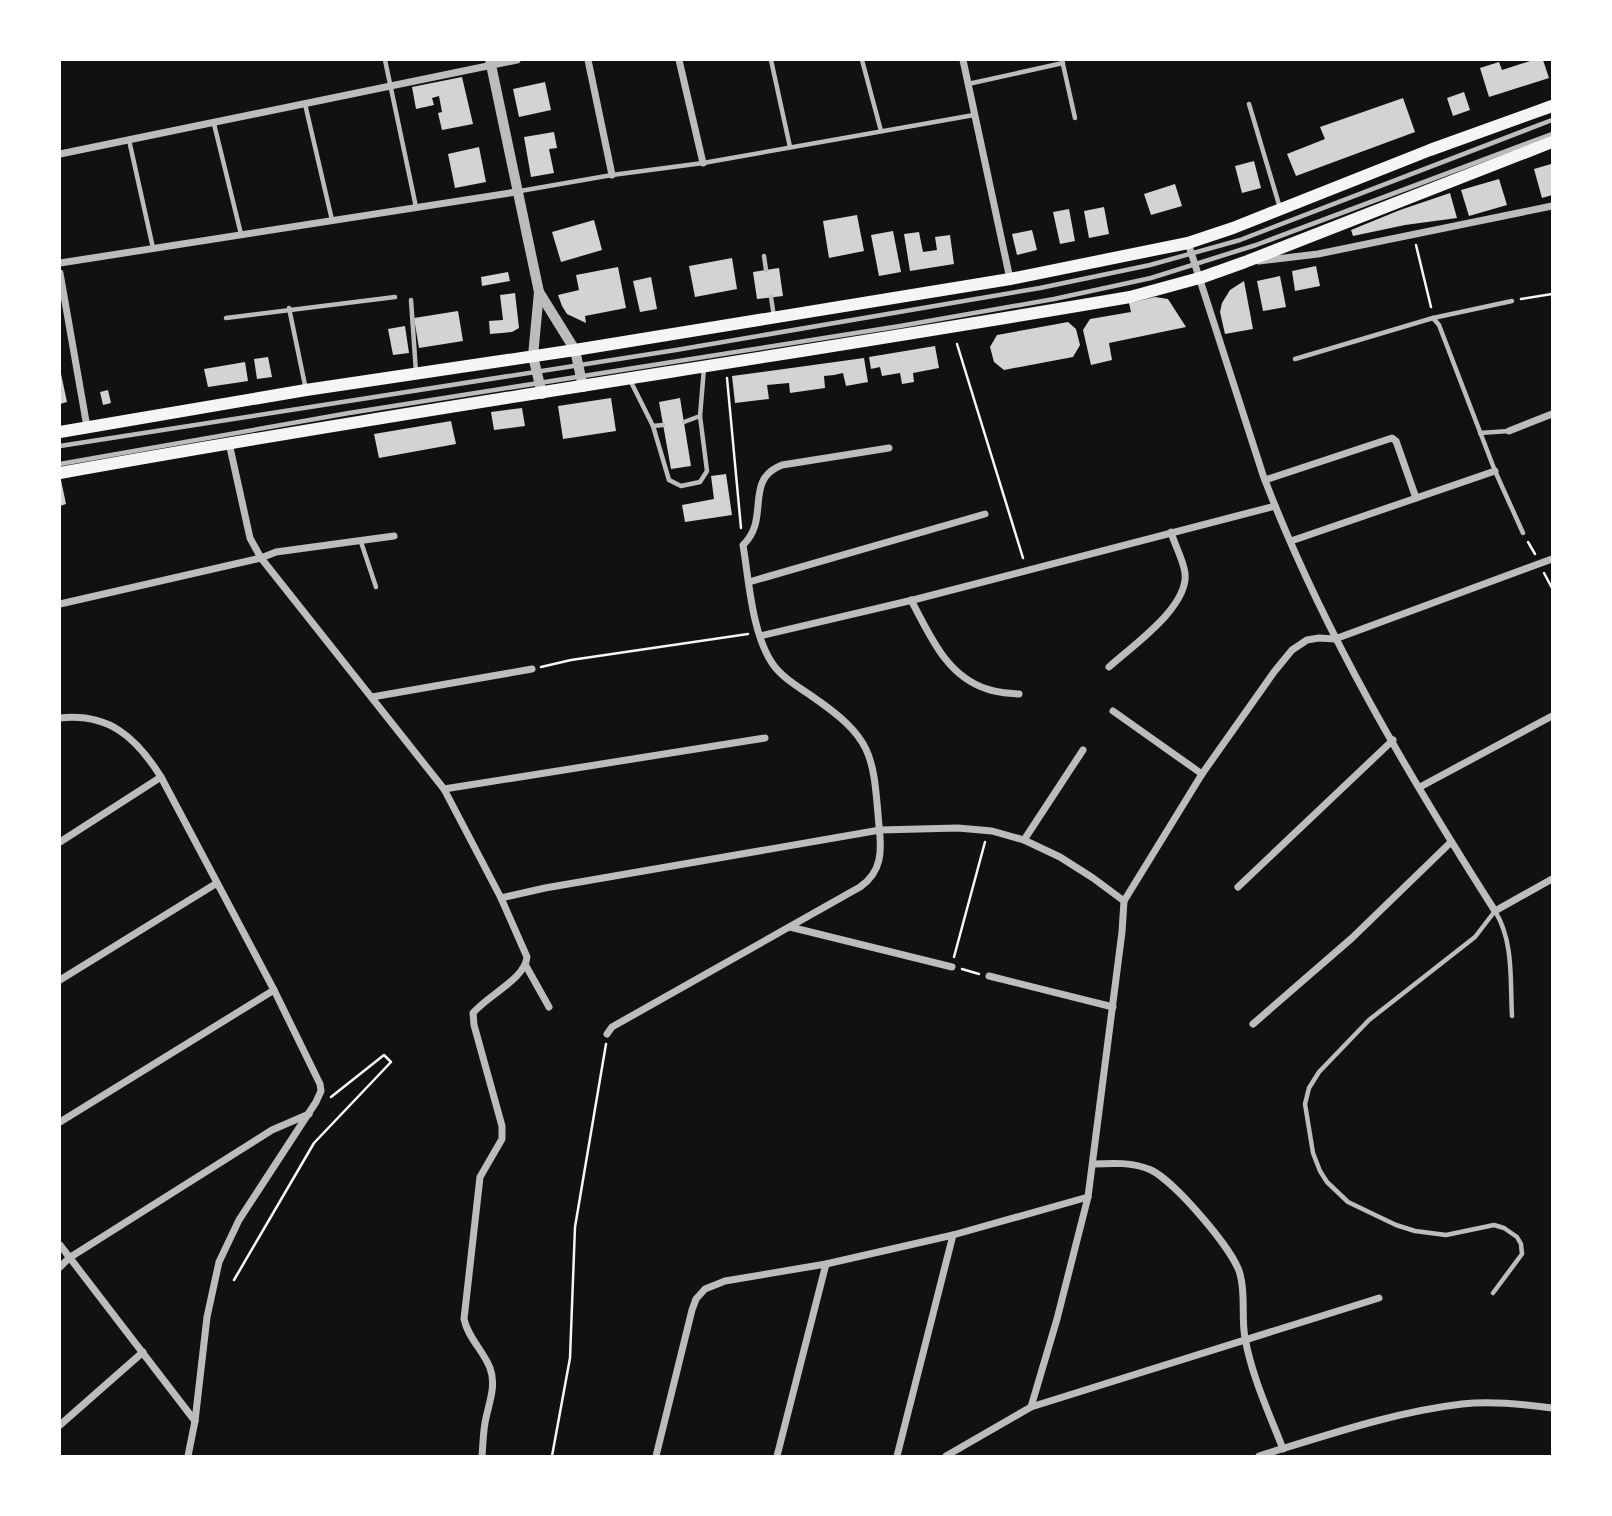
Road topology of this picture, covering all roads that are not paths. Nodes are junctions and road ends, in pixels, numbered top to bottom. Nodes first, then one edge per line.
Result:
1 (385, 60) edge
2 (517, 60) edge
3 (588, 60) edge
4 (679, 60) edge
5 (771, 60) edge
6 (862, 60) edge
7 (962, 60) edge
8 (1063, 61) edge
9 (491, 62) edge
10 (968, 84) junction
11 (391, 85) junction
12 (305, 104) junction
13 (1249, 104) dead end
14 (1552, 106) edge
15 (974, 115) junction
16 (1075, 118) dead end
17 (1552, 121) edge
18 (214, 124) junction
19 (881, 131) junction
20 (1552, 134) edge
21 (130, 140) junction
22 (1552, 142) edge
23 (790, 147) junction
24 (60, 155) edge
25 (702, 163) junction
26 (612, 175) junction
27 (516, 192) junction
28 (1552, 206) edge
29 (416, 207) junction
30 (1280, 209) junction
31 (331, 220) junction
32 (241, 234) junction
33 (153, 248) junction
34 (1190, 249) junction
35 (764, 256) dead end
36 (1245, 262) junction
37 (60, 263) edge
38 (1195, 265) junction
39 (766, 270) dead end
40 (60, 273) edge
41 (1010, 279) junction
42 (1199, 279) junction
43 (539, 292) junction
44 (395, 297) dead end
45 (771, 297) dead end
46 (411, 300) dead end
47 (1512, 301) road end
48 (289, 308) junction
49 (226, 318) dead end
50 (774, 318) junction
51 (1433, 318) junction
52 (575, 350) junction
53 (533, 356) junction
54 (1295, 359) dead end
55 (704, 368) junction
56 (536, 372) junction
57 (416, 373) junction
58 (581, 377) junction
59 (630, 380) junction
60 (540, 389) junction
61 (306, 390) junction
62 (1552, 414) edge
63 (700, 416) junction
64 (684, 422) dead end
65 (663, 425) dead end
66 (653, 426) junction
67 (87, 427) junction
68 (1509, 430) joint
69 (60, 432) edge
70 (1479, 433) junction
71 (229, 443) junction
72 (60, 446) edge
73 (889, 448) dead end
74 (60, 464) edge
75 (1495, 471) junction
76 (60, 473) edge
77 (1265, 480) junction
78 (1416, 498) junction
79 (1275, 506) junction
80 (985, 514) dead end
81 (1171, 532) junction
82 (1523, 533) road end
83 (394, 536) dead end
84 (1291, 541) junction
85 (361, 542) junction
86 (261, 558) junction
87 (1552, 559) edge
88 (749, 582) junction
89 (376, 587) dead end
90 (911, 600) junction
91 (60, 604) edge
92 (759, 634) junction
93 (1335, 639) junction
94 (1108, 667) dead end
95 (532, 669) road end
96 (1019, 694) dead end
97 (372, 697) junction
98 (1113, 712) dead end
99 (1552, 716) edge
100 (60, 718) edge
101 (765, 738) dead end
102 (1393, 740) junction
103 (1083, 750) dead end
104 (1202, 774) junction
105 (161, 777) junction
106 (1420, 788) junction
107 (444, 789) junction
108 (880, 830) junction
109 (1024, 840) junction
110 (60, 842) edge
111 (1451, 842) junction
112 (1552, 879) edge
113 (217, 883) junction
114 (1238, 887) dead end
115 (500, 898) junction
116 (1124, 901) junction
117 (1495, 911) junction
118 (790, 927) junction
119 (526, 966) junction
120 (952, 967) road end
121 (989, 976) road end
122 (60, 979) edge
123 (274, 990) junction
124 (550, 1007) dead end
125 (1113, 1007) junction
126 (1512, 1016) dead end
127 (1253, 1024) dead end
128 (607, 1034) road end
129 (309, 1114) junction
130 (60, 1122) edge
131 (1093, 1164) junction
132 (1088, 1197) junction
133 (953, 1235) junction
134 (60, 1245) edge
135 (69, 1258) junction
136 (826, 1264) junction
137 (60, 1267) edge
138 (1493, 1293) dead end
139 (1379, 1298) dead end
140 (1246, 1342) junction
141 (143, 1352) junction
142 (1031, 1406) junction
143 (1552, 1408) edge
144 (195, 1421) junction
145 (60, 1425) edge
146 (1283, 1449) junction
147 (188, 1457) edge
148 (482, 1457) edge
149 (656, 1457) edge
150 (777, 1457) edge
151 (897, 1457) edge
152 (946, 1457) edge
153 (1259, 1457) edge

1 - 11 lane
2 - 9 street
3 - 26 street
4 - 25 street
5 - 23 lane
6 - 19 lane
7 - 10 street
8 - 10 lane
8 - 16 lane
9 - 11 street
9 - 27 street
10 - 15 street
11 - 12 street
11 - 29 lane
12 - 18 street
12 - 31 lane
13 - 30 lane
14 - 30 main road
15 - 19 lane
15 - 41 street
17 - 34 lane
18 - 21 street
18 - 32 lane
19 - 23 lane
20 - 38 lane
21 - 24 street
21 - 33 lane
22 - 36 main road
23 - 25 lane
25 - 26 lane
26 - 27 lane
27 - 29 street
27 - 43 street
28 - 36 street
29 - 31 street
30 - 34 main road
31 - 32 street
32 - 33 street
33 - 37 street
34 - 38 street
34 - 41 main road
34 - 58 lane
35 - 39 lane
36 - 42 main road
38 - 42 street
38 - 58 lane
40 - 67 street
41 - 50 main road
42 - 55 main road
42 - 77 street
43 - 52 street
43 - 53 street
44 - 48 lane
45 - 50 lane
46 - 57 lane
47 - 51 lane
48 - 49 lane
48 - 61 lane
50 - 52 main road
51 - 54 lane
51 - 70 lane
52 - 53 main road
52 - 58 street
53 - 56 street
53 - 57 main road
55 - 59 main road
55 - 63 lane
56 - 58 lane
56 - 60 street
56 - 72 lane
57 - 61 main road
58 - 59 main road
58 - 60 main road
59 - 66 lane
60 - 71 main road
60 - 74 lane
61 - 67 main road
62 - 68 street
63 - 64 lane
63 - 66 lane
65 - 66 lane
67 - 69 main road
68 - 70 lane
70 - 75 lane
71 - 76 main road
71 - 86 street
73 - 88 street
75 - 78 street
75 - 82 lane
77 - 78 street
77 - 79 street
78 - 84 street
79 - 81 street
79 - 84 street
80 - 88 street
81 - 90 street
81 - 94 street
83 - 85 street
84 - 93 street
85 - 86 street
85 - 89 lane
86 - 91 street
86 - 97 street
87 - 93 street
88 - 92 street
90 - 92 street
90 - 96 street
92 - 108 street
93 - 102 street
93 - 104 street
95 - 97 street
97 - 107 street
98 - 104 street
99 - 106 street
100 - 105 street
101 - 107 street
102 - 106 street
102 - 114 street
103 - 109 street
104 - 116 street
105 - 110 street
105 - 113 street
106 - 111 street
107 - 115 street
108 - 109 street
108 - 115 street
108 - 118 street
109 - 116 street
111 - 117 street
111 - 127 street
112 - 117 street
113 - 122 street
113 - 123 street
115 - 119 street
116 - 125 street
117 - 126 lane
117 - 138 lane
118 - 120 street
118 - 128 street
119 - 124 street
119 - 148 street
121 - 125 street
123 - 129 street
123 - 130 street
125 - 131 street
129 - 135 street
129 - 144 street
131 - 132 street
131 - 140 street
132 - 133 street
132 - 142 street
133 - 136 street
133 - 151 street
134 - 135 street
135 - 137 street
135 - 141 street
136 - 149 street
136 - 150 street
139 - 140 street
140 - 142 street
140 - 146 street
141 - 144 street
141 - 145 street
142 - 152 street
143 - 146 street
144 - 147 street
146 - 153 street

